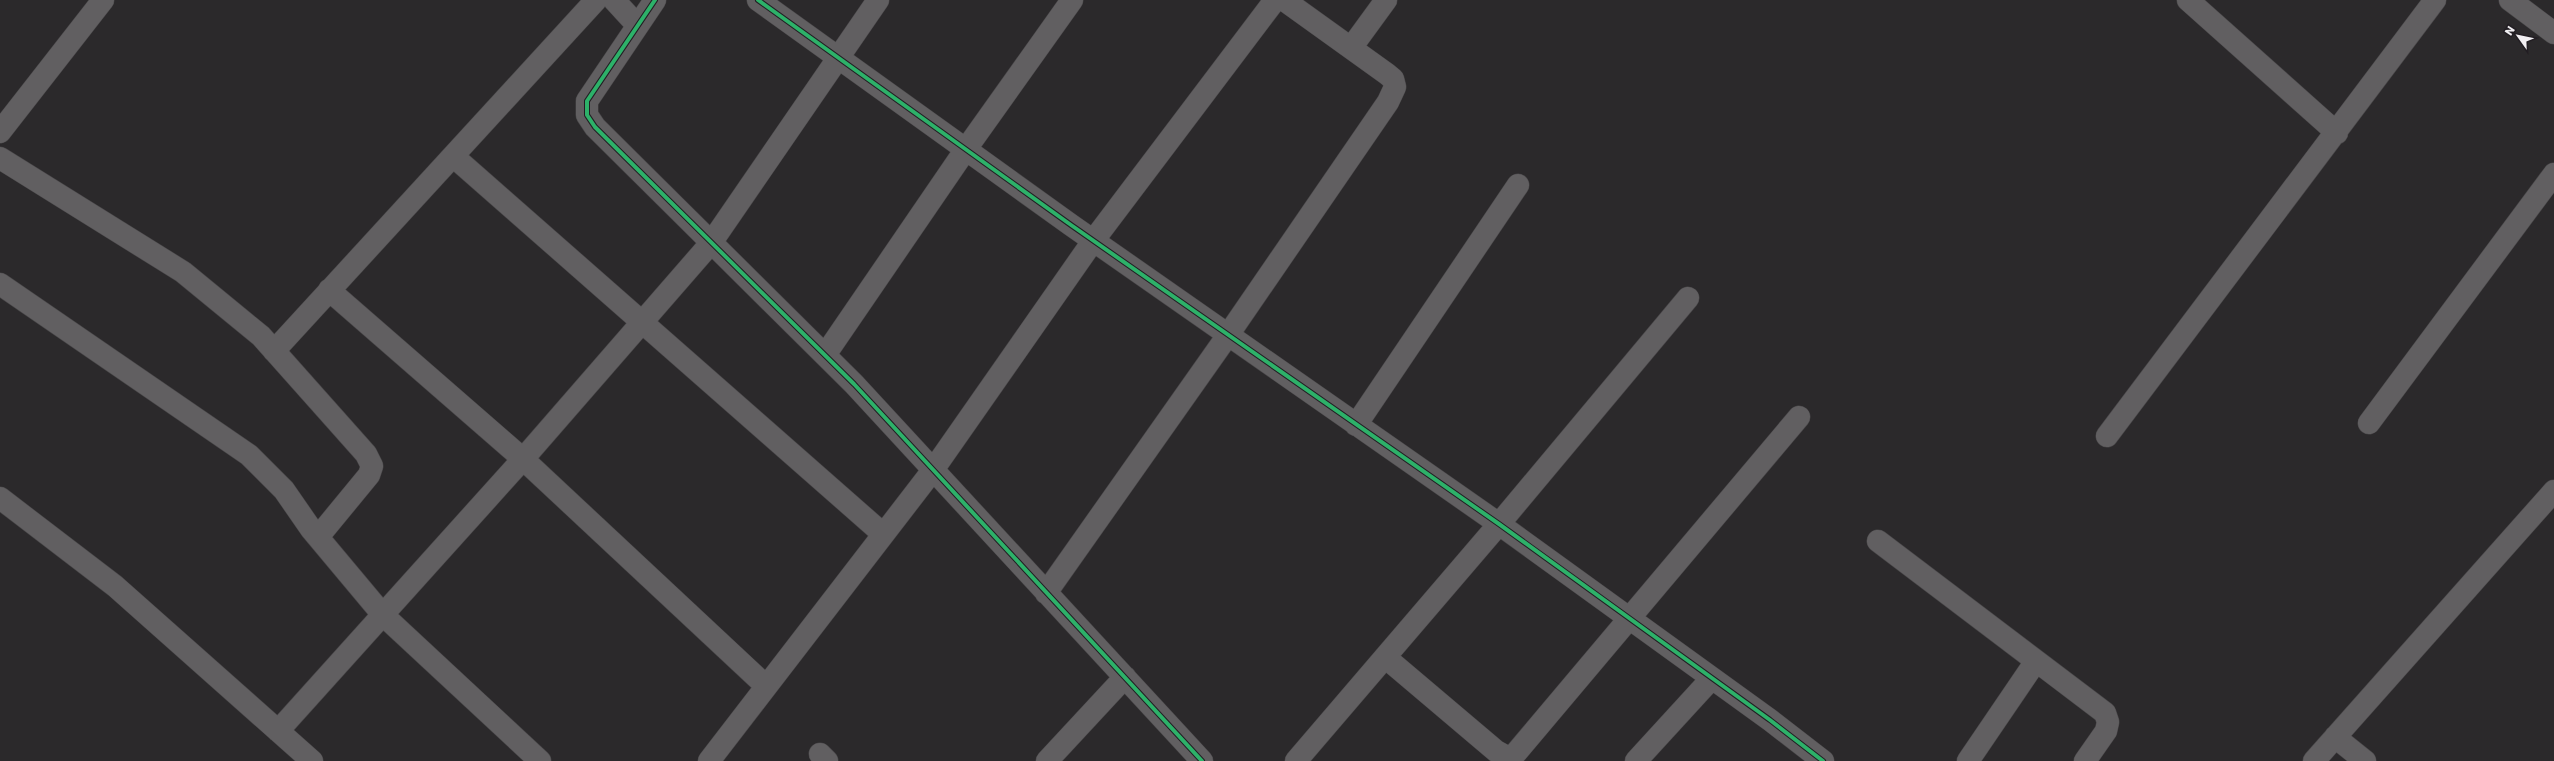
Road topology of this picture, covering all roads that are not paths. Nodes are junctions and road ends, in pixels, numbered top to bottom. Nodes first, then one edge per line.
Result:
1 (103, 0) edge
2 (596, 0) edge
3 (614, 0) edge
4 (656, 0) edge
5 (758, 0) edge
6 (878, 0) edge
7 (1072, 0) edge
8 (1275, 0) edge
9 (1284, 0) edge
10 (1386, 0) edge
11 (2188, 0) edge
12 (2435, 0) edge
13 (2510, 0) edge
14 (637, 25) junction
15 (2554, 33) edge
16 (1351, 48) junction
17 (840, 57) junction
18 (0, 132) edge
19 (2337, 133) junction
20 (966, 149) junction
21 (453, 156) junction
22 (0, 158) edge
23 (2554, 174) edge
24 (1518, 185) dead end
25 (1093, 240) junction
26 (711, 243) junction
27 (0, 284) edge
28 (329, 290) junction
29 (1688, 298) dead end
30 (642, 322) junction
31 (1228, 335) junction
32 (274, 351) junction
33 (825, 355) junction
34 (1799, 416) dead end
35 (2369, 423) dead end
36 (1356, 424) junction
37 (2107, 436) dead end
38 (523, 459) junction
39 (933, 470) junction
40 (2554, 491) edge
41 (0, 498) edge
42 (1499, 524) junction
43 (883, 534) junction
44 (318, 537) junction
45 (1878, 541) dead end
46 (1046, 593) junction
47 (383, 615) junction
48 (1628, 618) junction
49 (1385, 657) junction
50 (2036, 661) junction
51 (1125, 677) junction
52 (1712, 678) junction
53 (766, 686) junction
54 (278, 731) junction
55 (2335, 737) junction
56 (304, 758) edge
57 (540, 761) edge
58 (709, 761) edge
59 (1047, 761) edge
60 (1202, 761) edge
61 (1296, 761) edge
62 (1636, 761) edge
63 (1823, 761) edge
64 (1968, 761) edge
65 (2085, 761) edge
66 (2314, 761) edge
67 (2365, 761) edge

1 - 18 street
2 - 21 street
3 - 14 street
4 - 14 street
5 - 17 street
6 - 17 street
7 - 20 street
8 - 25 street
9 - 16 street
10 - 16 street
11 - 19 street
12 - 19 street
13 - 15 street
14 - 26 street
16 - 31 street
17 - 20 street
17 - 26 street
19 - 37 street
20 - 25 street
20 - 33 street
21 - 28 street
21 - 30 street
22 - 32 street
23 - 35 street
24 - 36 street
25 - 31 street
25 - 39 street
26 - 30 street
26 - 33 street
27 - 44 street
28 - 32 street
28 - 38 street
29 - 42 street
30 - 38 street
30 - 43 street
31 - 36 street
31 - 46 street
32 - 44 street
33 - 39 street
34 - 48 street
36 - 42 street
38 - 47 street
38 - 53 street
39 - 43 street
39 - 46 street
40 - 55 street
41 - 54 street
42 - 48 street
42 - 49 street
43 - 53 street
44 - 47 street
45 - 50 street
46 - 51 street
47 - 54 street
47 - 57 street
48 - 49 street
48 - 52 street
49 - 61 street
50 - 64 street
50 - 65 street
51 - 59 street
51 - 60 street
52 - 62 street
52 - 63 street
53 - 58 street
54 - 56 street
55 - 66 street
55 - 67 street

